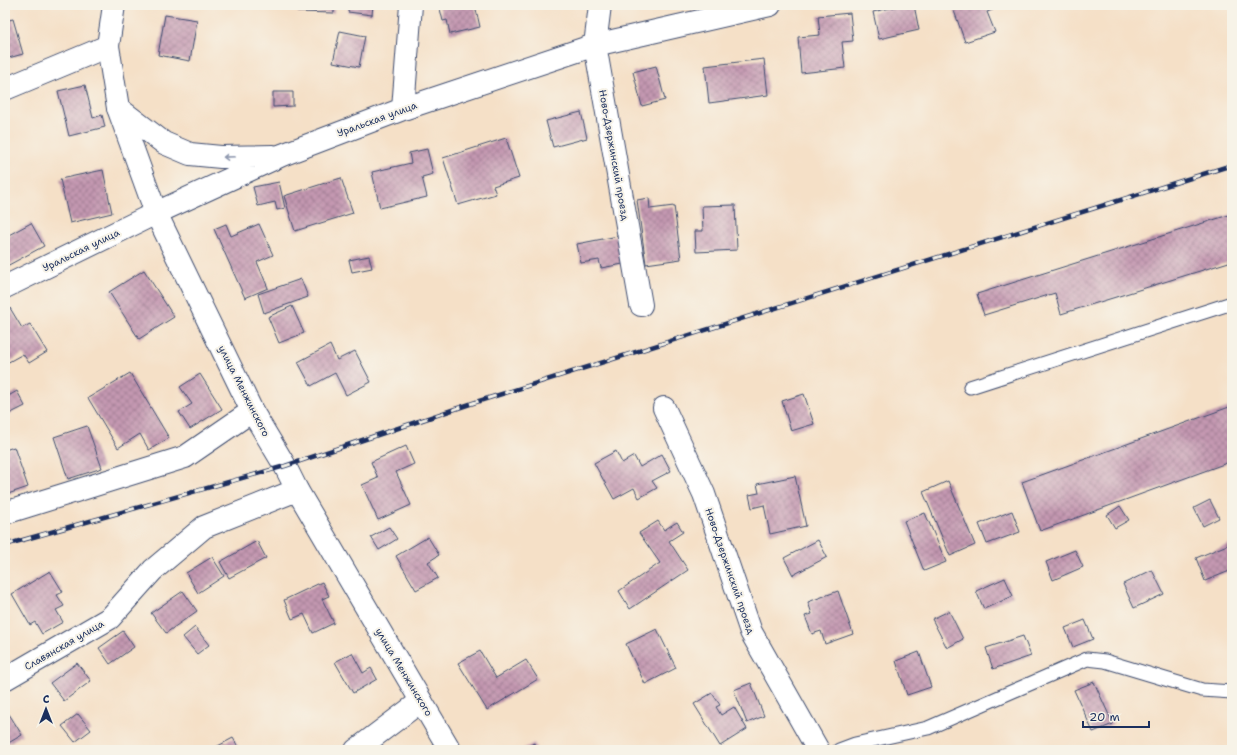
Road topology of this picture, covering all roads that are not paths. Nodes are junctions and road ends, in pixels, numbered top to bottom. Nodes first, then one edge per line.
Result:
1 (114, 5) edge
2 (411, 5) edge
3 (600, 5) edge
4 (770, 5) edge
5 (595, 45) junction
6 (108, 46) junction
7 (5, 89) edge
8 (118, 108) junction
9 (403, 109) junction
10 (282, 155) junction
11 (156, 213) junction
12 (5, 287) edge
13 (1232, 303) edge
14 (641, 305) dead end
15 (970, 387) dead end
16 (664, 408) dead end
17 (252, 411) junction
18 (297, 490) junction
19 (5, 513) edge
20 (5, 679) edge
21 (1232, 692) edge
22 (421, 701) junction
23 (356, 750) edge
24 (450, 750) edge
25 (818, 750) edge
26 (838, 750) edge

1 - 6 street, улица Менжинского
2 - 9 street
3 - 5 street, Ново-Дзержинский проезд
4 - 5 street, Уральская улица
5 - 9 street, Уральская улица
5 - 14 street, Ново-Дзержинский проезд
6 - 7 street
6 - 8 street, улица Менжинского
10 -> 8 street
8 - 11 street, улица Менжинского
9 - 10 street, Уральская улица
10 - 11 street, Уральская улица
11 - 12 street, Уральская улица
11 - 17 street, улица Менжинского
13 - 15 lane
16 - 25 street, Ново-Дзержинский проезд
17 - 18 street, улица Менжинского
17 - 19 street
18 - 20 street, Славянская улица
18 - 22 street, улица Менжинского
21 - 26 lane
22 - 23 street
22 - 24 street, улица Менжинского

